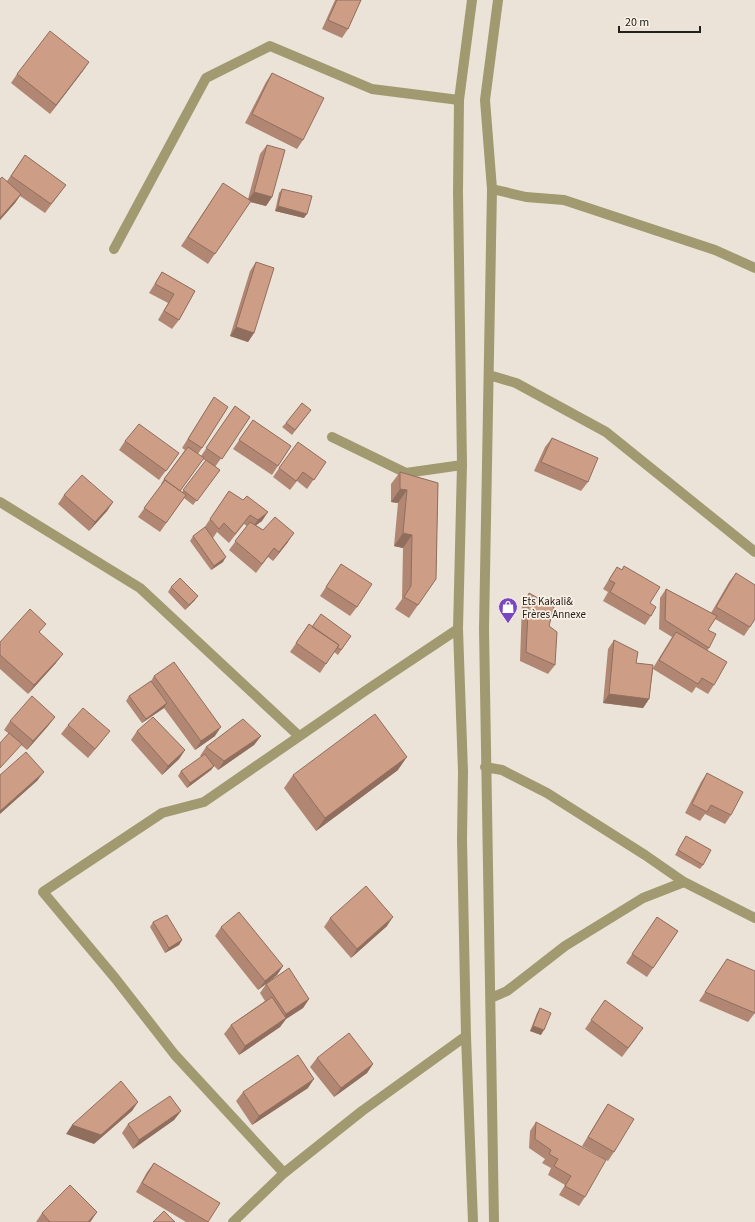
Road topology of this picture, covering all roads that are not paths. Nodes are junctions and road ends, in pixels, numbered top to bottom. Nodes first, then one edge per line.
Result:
1 (472, 0) edge
2 (498, 0) edge
3 (459, 100) junction
4 (492, 189) junction
5 (114, 249) dead end
6 (755, 268) edge
7 (489, 375) junction
8 (332, 437) dead end
9 (462, 466) junction
10 (0, 502) edge
11 (755, 552) edge
12 (458, 629) junction
13 (299, 736) junction
14 (485, 767) junction
15 (684, 882) junction
16 (755, 918) edge
17 (491, 998) junction
18 (466, 1036) junction
19 (284, 1173) junction
20 (233, 1222) edge
21 (473, 1222) edge
22 (494, 1222) edge

1 - 3 street
2 - 4 street
3 - 5 street
3 - 9 street
4 - 6 street
4 - 7 street
7 - 11 street
7 - 14 street
8 - 9 street
9 - 12 street
10 - 13 street
12 - 13 street
12 - 18 street
13 - 19 street
14 - 15 street
14 - 17 street
15 - 16 street
15 - 17 street
17 - 22 street
18 - 19 street
18 - 21 street
19 - 20 street

